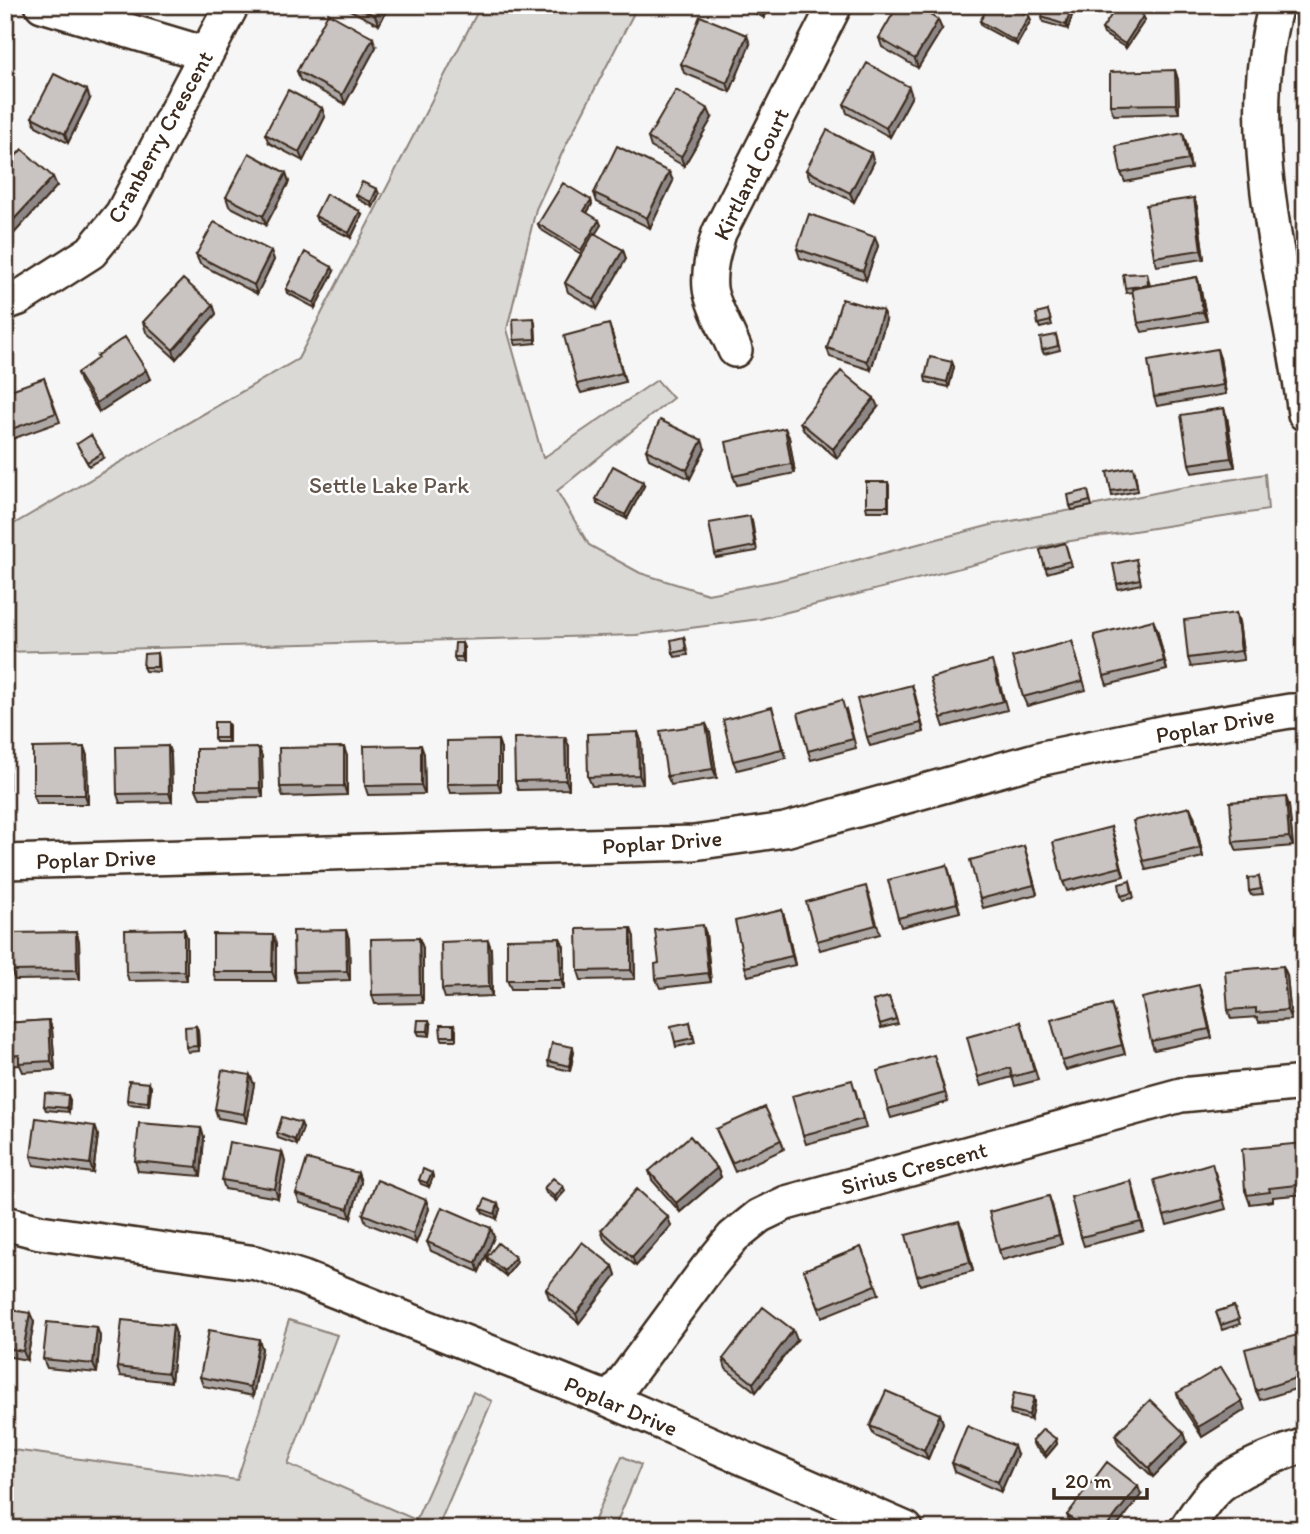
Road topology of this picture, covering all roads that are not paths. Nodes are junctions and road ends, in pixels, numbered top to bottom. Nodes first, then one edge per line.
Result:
1 (42, 5) edge
2 (232, 5) edge
3 (835, 5) edge
4 (1276, 5) edge
5 (206, 54) junction
6 (5, 303) edge
7 (735, 350) dead end
8 (1305, 414) edge
9 (1305, 711) edge
10 (5, 862) edge
11 (1305, 1083) edge
12 (5, 1223) edge
13 (610, 1400) junction
14 (1305, 1445) edge
15 (906, 1529) edge
16 (1186, 1529) edge

1 - 5 street
2 - 5 street, Cranberry Crescent
3 - 7 street, Kirtland Court
4 - 8 street
5 - 6 street, Cranberry Crescent
9 - 10 street, Poplar Drive
11 - 13 street, Sirius Crescent
12 - 13 street, Poplar Drive
13 - 15 street, Poplar Drive
14 - 16 street

